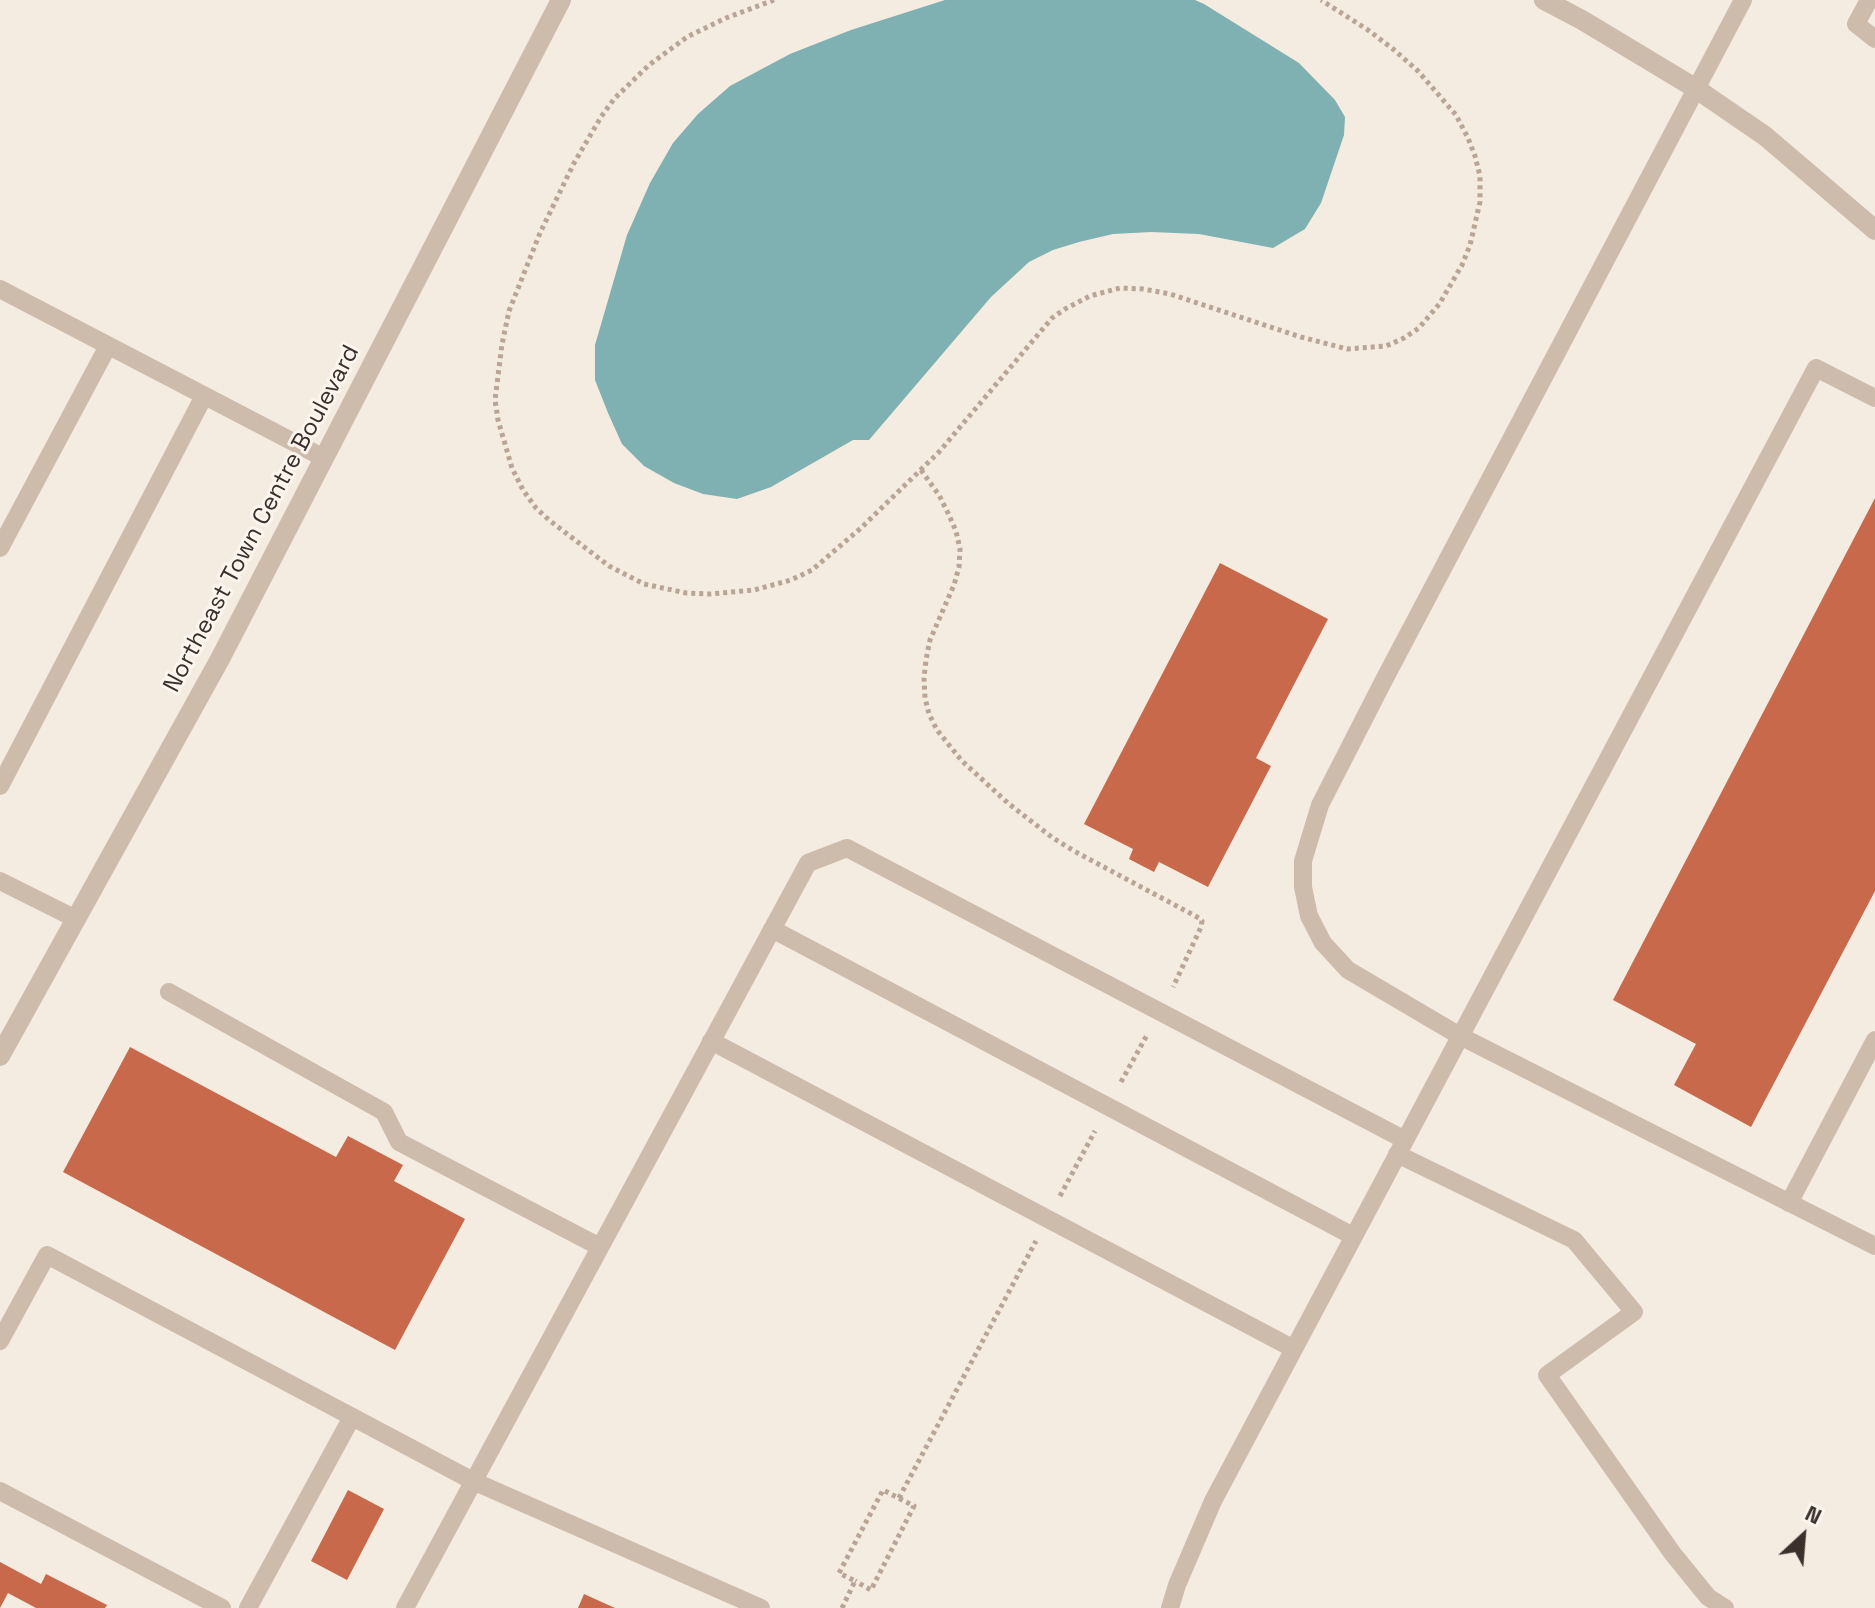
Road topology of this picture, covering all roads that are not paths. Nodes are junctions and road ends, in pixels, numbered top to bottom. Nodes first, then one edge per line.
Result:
1 (561, 0) edge
2 (1544, 0) edge
3 (1743, 0) edge
4 (1869, 0) edge
5 (1875, 39) edge
6 (1695, 88) junction
7 (1875, 230) edge
8 (4, 292) edge
9 (0, 311) edge
10 (108, 346) junction
11 (204, 396) junction
12 (1875, 398) edge
13 (324, 458) junction
14 (0, 548) edge
15 (0, 786) edge
16 (0, 881) edge
17 (76, 919) junction
18 (772, 929) junction
19 (169, 992) dead end
20 (1460, 1036) junction
21 (1875, 1040) edge
22 (711, 1041) junction
23 (0, 1056) edge
24 (1401, 1147) junction
25 (1789, 1203) junction
26 (1353, 1236) junction
27 (1875, 1246) edge
28 (600, 1247) junction
29 (0, 1341) edge
30 (1294, 1349) junction
31 (352, 1417) junction
32 (473, 1481) junction
33 (0, 1491) edge
34 (222, 1608) edge
35 (248, 1608) edge
36 (405, 1608) edge
37 (761, 1608) edge
38 (1170, 1608) edge
39 (1725, 1608) edge

1 - 13 street, Northeast Town Centre Boulevard
2 - 6 street
3 - 6 lane
4 - 5 lane
6 - 7 street
6 - 20 lane
8 - 9 lane
8 - 10 lane
10 - 11 lane
10 - 14 lane
11 - 13 lane
11 - 15 lane
12 - 20 lane
13 - 17 street, Northeast Town Centre Boulevard
16 - 17 lane
17 - 23 street, Northeast Town Centre Boulevard
18 - 22 lane
18 - 24 lane
18 - 26 lane
19 - 28 lane
20 - 24 lane
20 - 25 lane
21 - 25 lane
22 - 28 lane
22 - 30 lane
24 - 26 lane
24 - 39 lane
25 - 27 lane
26 - 30 lane
28 - 32 lane
29 - 31 lane
30 - 38 lane
31 - 32 lane
31 - 35 lane
32 - 36 lane
32 - 37 lane
33 - 34 lane

